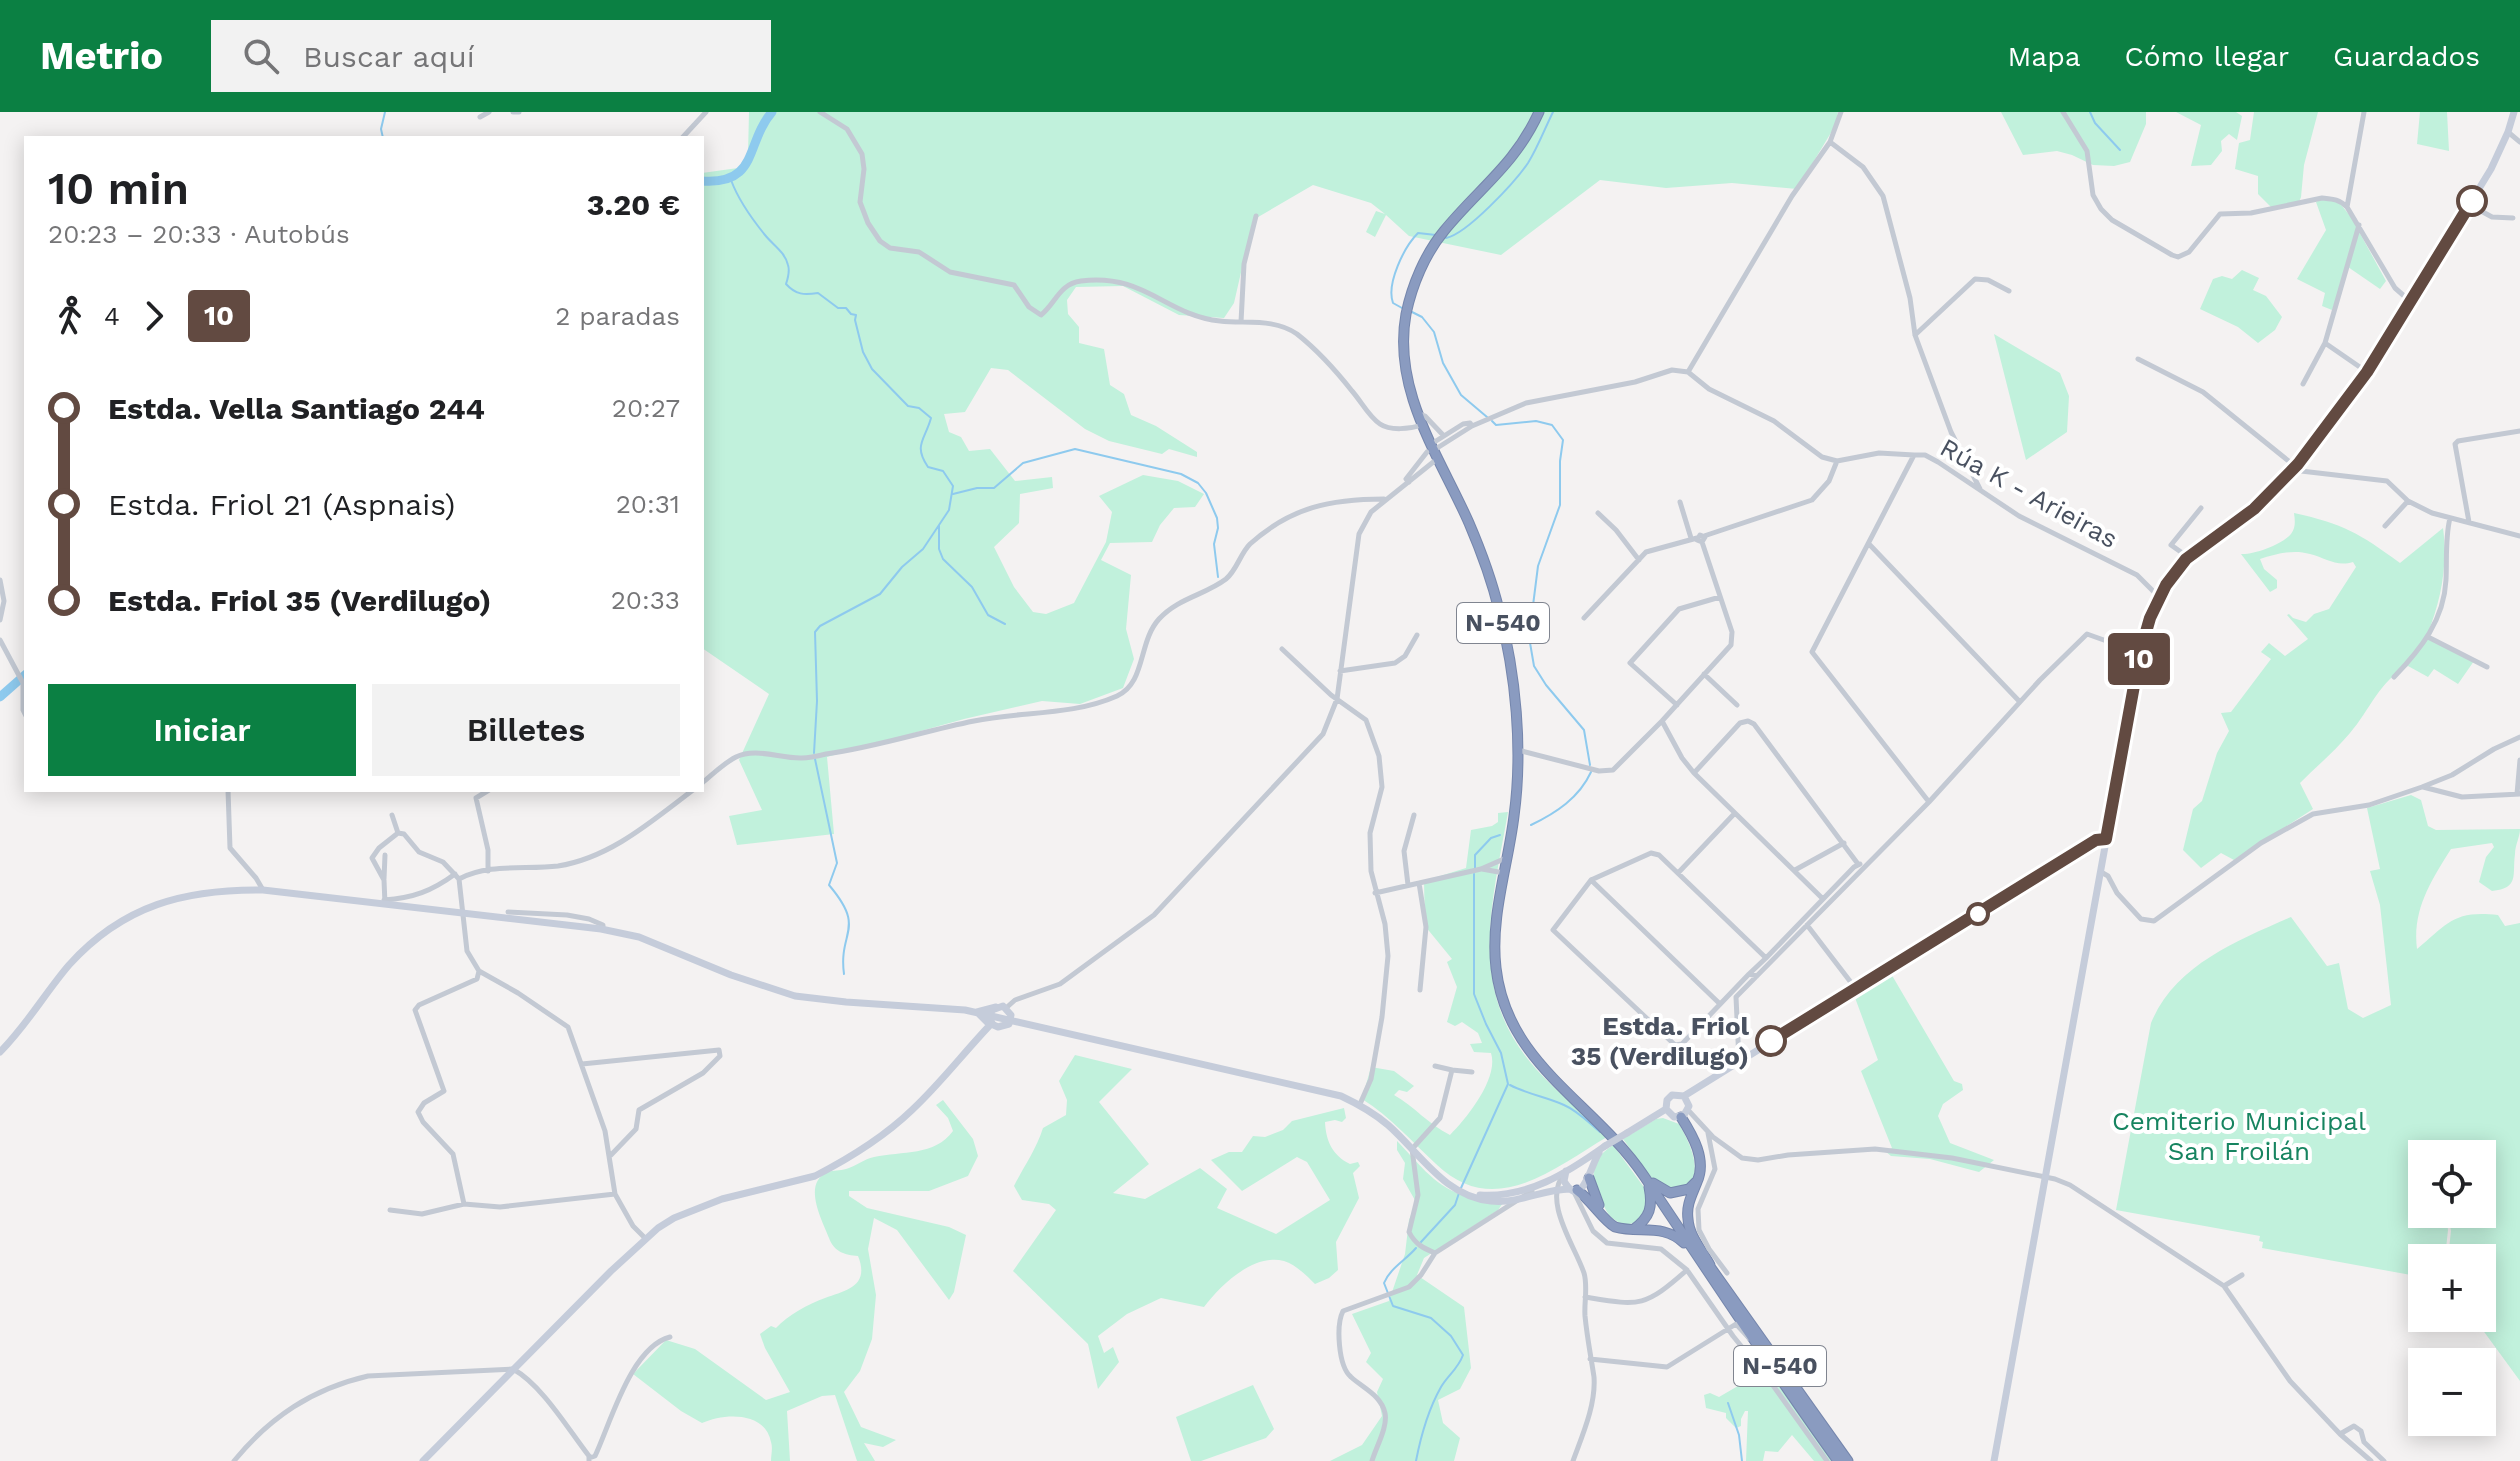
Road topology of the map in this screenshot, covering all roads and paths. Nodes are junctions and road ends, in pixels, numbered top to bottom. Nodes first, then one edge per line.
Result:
1 (489, 112) edge
2 (513, 112) edge
3 (519, 112) edge
4 (706, 112) edge
5 (820, 112) edge
6 (1539, 112) edge
7 (1841, 112) edge
8 (2063, 112) edge
9 (2364, 112) edge
10 (2514, 112) edge
11 (480, 117) dead end
12 (2508, 132) junction
13 (684, 136) edge
14 (1830, 142) junction
15 (2520, 142) edge
16 (2470, 205) junction
17 (2347, 207) junction
18 (1256, 216) dead end
19 (2513, 218) dead end
20 (2359, 224) junction
21 (2009, 291) dead end
22 (2411, 302) junction
23 (1241, 322) junction
24 (1915, 335) junction
25 (2325, 343) junction
26 (2138, 359) dead end
27 (1688, 372) junction
28 (2367, 372) junction
29 (2303, 384) dead end
30 (1416, 413) junction
31 (1422, 425) junction
32 (1472, 426) junction
33 (2520, 431) edge
34 (1443, 435) junction
35 (1434, 450) junction
36 (1914, 455) junction
37 (1837, 461) junction
38 (2294, 467) junction
39 (1409, 482) junction
40 (1980, 489) junction
41 (1384, 499) junction
42 (2408, 501) junction
43 (1680, 502) dead end
44 (2201, 508) dead end
45 (1598, 513) dead end
46 (2450, 518) junction
47 (2469, 522) junction
48 (2385, 526) dead end
49 (2520, 536) edge
50 (1699, 539) junction
51 (1869, 544) junction
52 (2188, 557) junction
53 (1639, 560) junction
54 (0, 580) edge
55 (1720, 597) junction
56 (2160, 598) junction
57 (1584, 618) dead end
58 (0, 620) edge
59 (1417, 635) dead end
60 (2428, 637) junction
61 (0, 640) edge
62 (1282, 649) dead end
63 (2140, 653) junction
64 (2487, 667) dead end
65 (1340, 671) junction
66 (1704, 674) junction
67 (2394, 677) dead end
68 (1337, 699) junction
69 (2020, 702) junction
70 (1677, 705) junction
71 (1737, 705) dead end
72 (24, 712) edge
73 (1662, 721) junction
74 (2520, 737) edge
75 (1517, 749) junction
76 (2520, 760) edge
77 (1694, 773) junction
78 (704, 782) edge
79 (2422, 787) junction
80 (228, 792) edge
81 (486, 792) edge
82 (690, 792) edge
83 (2518, 794) edge
84 (1929, 802) junction
85 (1735, 813) junction
86 (392, 815) dead end
87 (1414, 815) dead end
88 (398, 833) junction
89 (2106, 839) junction
90 (1844, 843) junction
91 (385, 855) dead end
92 (1507, 858) junction
93 (1869, 863) junction
94 (1858, 865) junction
95 (1481, 869) junction
96 (1795, 870) junction
97 (488, 871) junction
98 (1860, 872) junction
99 (2101, 872) junction
100 (1505, 873) junction
101 (1678, 873) junction
102 (457, 876) junction
103 (384, 880) junction
104 (1591, 880) junction
105 (1419, 883) junction
106 (1408, 885) junction
107 (263, 890) junction
108 (1375, 893) junction
109 (1822, 899) junction
110 (385, 902) junction
111 (1827, 905) junction
112 (508, 912) dead end
113 (463, 913) junction
114 (1807, 925) junction
115 (603, 929) junction
116 (1766, 958) junction
117 (479, 971) junction
118 (1749, 974) junction
119 (1757, 976) junction
120 (1856, 989) junction
121 (1420, 990) dead end
122 (1720, 1004) junction
123 (996, 1007) junction
124 (977, 1012) junction
125 (1009, 1013) junction
126 (991, 1019) junction
127 (1023, 1022) junction
128 (1005, 1027) junction
129 (0, 1052) edge
130 (1739, 1061) junction
131 (582, 1064) junction
132 (1435, 1066) dead end
133 (1452, 1070) junction
134 (1472, 1072) dead end
135 (1684, 1096) junction
136 (1360, 1104) junction
137 (1666, 1109) junction
138 (1684, 1113) junction
139 (1708, 1132) junction
140 (1605, 1146) junction
141 (1412, 1149) junction
142 (610, 1155) junction
143 (1575, 1166) junction
144 (1565, 1172) junction
145 (1645, 1177) junction
146 (1553, 1178) junction
147 (2046, 1178) junction
148 (1699, 1180) junction
149 (1456, 1188) junction
150 (1574, 1188) junction
151 (615, 1194) junction
152 (1521, 1198) junction
153 (464, 1204) junction
154 (390, 1210) dead end
155 (1584, 1211) junction
156 (1603, 1215) junction
157 (1634, 1229) junction
158 (645, 1238) junction
159 (1435, 1253) junction
160 (1687, 1270) junction
161 (1711, 1272) junction
162 (1727, 1273) dead end
163 (2242, 1275) dead end
164 (2224, 1286) junction
165 (1585, 1297) junction
166 (1727, 1303) junction
167 (1728, 1329) junction
168 (670, 1337) dead end
169 (1756, 1344) junction
170 (1590, 1359) junction
171 (513, 1369) junction
172 (2340, 1434) junction
173 (589, 1459) edge
174 (234, 1461) edge
175 (423, 1461) edge
176 (1372, 1461) edge
177 (1573, 1461) edge
178 (1827, 1461) edge
179 (1838, 1461) edge
180 (1848, 1461) edge
181 (1994, 1461) edge
182 (2371, 1461) edge
183 (2384, 1461) edge

1 - 11 street
2 - 3 street
4 - 13 street
5 - 23 street
6 - 30 highway, N-540
7 - 14 street
8 - 17 street
9 - 17 street
10 - 12 main road
12 - 15 street
12 - 16 main road
14 - 24 street
14 - 27 street
16 - 19 street
16 - 22 main road
17 - 20 street
18 - 23 street
20 - 22 street
20 - 25 street
21 - 24 street
22 - 28 main road
23 - 31 street
24 - 40 street
25 - 28 street
25 - 29 street
26 - 38 street
27 - 32 street
27 - 37 street
28 - 38 main road
30 - 31 highway, N-540
30 - 34 street
31 - 35 highway, N-540
32 - 34 street
32 - 35 street
33 - 47 street
34 - 35 street
35 - 39 street
35 - 39 street
35 - 75 highway, N-540
36 - 37 street
36 - 40 street, Rúa K - Arieiras
36 - 51 street
37 - 50 street
38 - 42 street
38 - 52 main road
39 - 41 street
40 - 56 street, Rúa K - Arieiras
41 - 65 street
41 - 78 street
42 - 46 street
42 - 48 street
43 - 50 street
44 - 52 street
45 - 53 street
46 - 47 street
46 - 60 street
47 - 49 street
50 - 53 street
50 - 55 street
51 - 69 street
51 - 84 street
52 - 56 main road
53 - 57 street
54 - 58 street
55 - 66 street
55 - 70 street
56 - 63 main road
59 - 65 street
60 - 64 street
60 - 67 street
61 - 72 street
62 - 68 street
63 - 69 street
63 - 89 main road
65 - 68 street
66 - 70 street
66 - 71 street
68 - 108 street
68 - 125 street
69 - 84 street
70 - 73 street
73 - 75 street
73 - 77 street
74 - 79 street
75 - 92 highway, N-540
76 - 83 street
77 - 85 street
77 - 90 street
79 - 83 street
79 - 99 street
80 - 107 street
81 - 97 street
82 - 97 street
84 - 93 street
85 - 96 street
85 - 101 street
86 - 88 street
87 - 106 street
88 - 102 street
88 - 103 street
89 - 99 main road
89 - 120 main road
90 - 94 street
90 - 96 street
91 - 103 street
92 - 95 street
92 - 100 highway, N-540
93 - 94 street
93 - 98 street
94 - 98 street
94 - 109 street
95 - 100 street
95 - 105 street
96 - 109 street
97 - 102 street
98 - 111 street
99 - 147 main road
100 - 145 highway, N-540
101 - 104 street
101 - 116 street
102 - 110 street
102 - 113 street
103 - 110 street
104 - 122 street
104 - 122 street
105 - 106 street
105 - 121 street
106 - 108 street
107 - 110 main road
107 - 129 main road
108 - 136 street
109 - 111 street
109 - 116 street
110 - 113 main road
111 - 114 street
112 - 115 street
113 - 115 main road
113 - 117 street
114 - 119 street
114 - 120 street
115 - 124 main road
116 - 118 street
116 - 119 street
117 - 131 street
117 - 153 street
118 - 119 street
118 - 122 street
119 - 130 street
120 - 130 main road
123 - 124 main road
123 - 125 main road
123 - 126 main road
124 - 126 main road
125 - 126 main road
125 - 127 main road
125 - 128 main road
126 - 128 main road
126 - 158 main road
127 - 128 main road
127 - 136 main road
130 - 135 main road
131 - 142 street
131 - 142 street
132 - 133 street
133 - 134 street
133 - 141 street
135 - 137 main road
135 - 138 main road
136 - 141 main road
137 - 138 main road
137 - 140 main road, bridge
138 - 139 street
138 - 148 highway
139 - 147 street
139 - 162 street
140 - 143 main road
140 - 150 main road
141 - 149 main road
141 - 159 street
142 - 151 street
143 - 144 main road
143 - 150 main road
144 - 146 main road
144 - 150 street
144 - 150 main road
145 - 148 highway
145 - 157 highway
145 - 161 highway, N-540
146 - 149 main road
146 - 152 street
147 - 164 street
147 - 181 main road
148 - 161 highway
149 - 152 main road
150 - 152 main road
150 - 155 street
150 - 155 street
150 - 156 highway
150 - 156 highway
150 - 165 street
151 - 153 street
151 - 158 street
152 - 159 street
153 - 154 street
155 - 160 street
156 - 157 highway
157 - 161 highway
158 - 171 main road
159 - 176 street
160 - 165 street
160 - 167 street
161 - 166 highway, N-540
161 - 180 highway, N-540
163 - 164 street
164 - 172 street
165 - 170 street
166 - 167 street
166 - 169 highway, N-540
167 - 169 street
167 - 170 street
167 - 178 street
168 - 173 street
169 - 179 highway, N-540
170 - 177 street
171 - 173 street
171 - 174 street
171 - 175 main road
172 - 182 street
172 - 183 street

